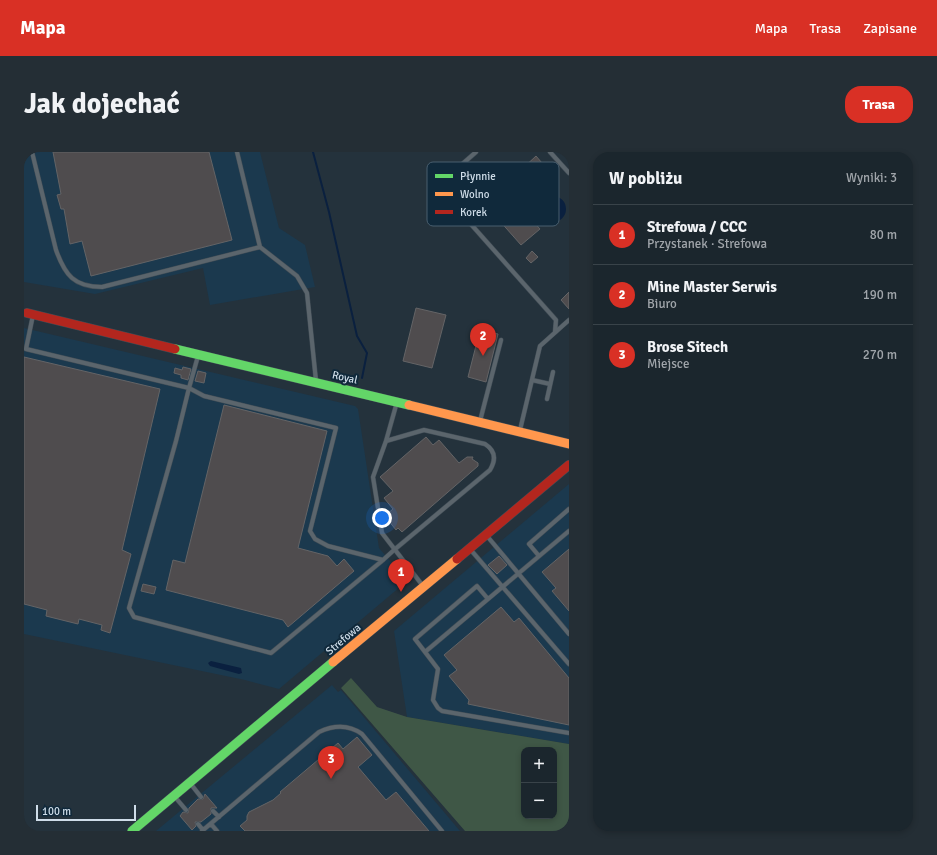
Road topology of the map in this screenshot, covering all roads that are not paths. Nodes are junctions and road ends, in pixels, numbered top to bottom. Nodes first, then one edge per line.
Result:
1 (32, 152) edge
2 (237, 152) edge
3 (476, 152) edge
4 (550, 152) edge
5 (465, 162) edge
6 (569, 173) edge
7 (472, 226) edge
8 (260, 247) junction
9 (30, 313) joint
10 (569, 320) edge
11 (555, 332) junction
12 (501, 340) dead end
13 (198, 354) junction
14 (553, 372) dead end
15 (532, 380) junction
16 (316, 382) junction
17 (550, 384) junction
18 (189, 388) junction
19 (547, 399) dead end
20 (397, 401) junction
21 (480, 421) junction
22 (520, 431) junction
23 (386, 441) junction
24 (569, 444) edge
25 (569, 465) edge
26 (569, 509) edge
27 (569, 531) edge
28 (486, 535) junction
29 (470, 548) junction
30 (394, 550) junction
31 (539, 556) junction
32 (383, 560) junction
33 (518, 574) junction
34 (424, 586) junction
35 (503, 586) junction
36 (488, 599) junction
37 (569, 634) edge
38 (425, 652) junction
39 (569, 664) edge
40 (569, 733) edge
41 (190, 782) junction
42 (174, 795) junction
43 (202, 797) dead end
44 (186, 810) dead end
45 (213, 811) dead end
46 (219, 817) junction
47 (198, 824) dead end
48 (211, 824) junction
49 (132, 831) edge
50 (203, 831) edge
51 (217, 831) edge
52 (442, 831) edge

1 - 8 lane
2 - 8 lane
3 - 5 lane
4 - 6 lane
7 - 11 lane
8 - 16 lane, Royal
9 - 13 street
9 - 18 lane
10 - 11 lane
11 - 15 lane
12 - 21 lane
13 - 16 street
13 - 18 lane
14 - 17 lane
15 - 17 lane
15 - 22 lane
16 - 20 street, Royal
17 - 19 lane
18 - 32 lane
18 - 32 lane
20 - 21 street, Royal
20 - 23 lane
21 - 22 street, Royal
22 - 24 street, Royal
23 - 30 lane
23 - 30 lane
25 - 28 street, Strefowa
26 - 31 lane
27 - 31 lane
28 - 29 street, Strefowa
28 - 33 lane
29 - 34 street, Strefowa
29 - 35 lane
30 - 32 lane
30 - 34 lane
31 - 33 lane
33 - 35 lane
33 - 37 lane
34 - 41 street, Strefowa
35 - 36 lane
35 - 39 lane
36 - 38 lane
36 - 38 lane
38 - 40 lane
41 - 42 street, Strefowa
41 - 43 lane
42 - 44 lane
42 - 49 street, Strefowa
45 - 46 lane
46 - 48 lane
46 - 52 lane
47 - 50 lane
48 - 50 lane
48 - 51 lane

